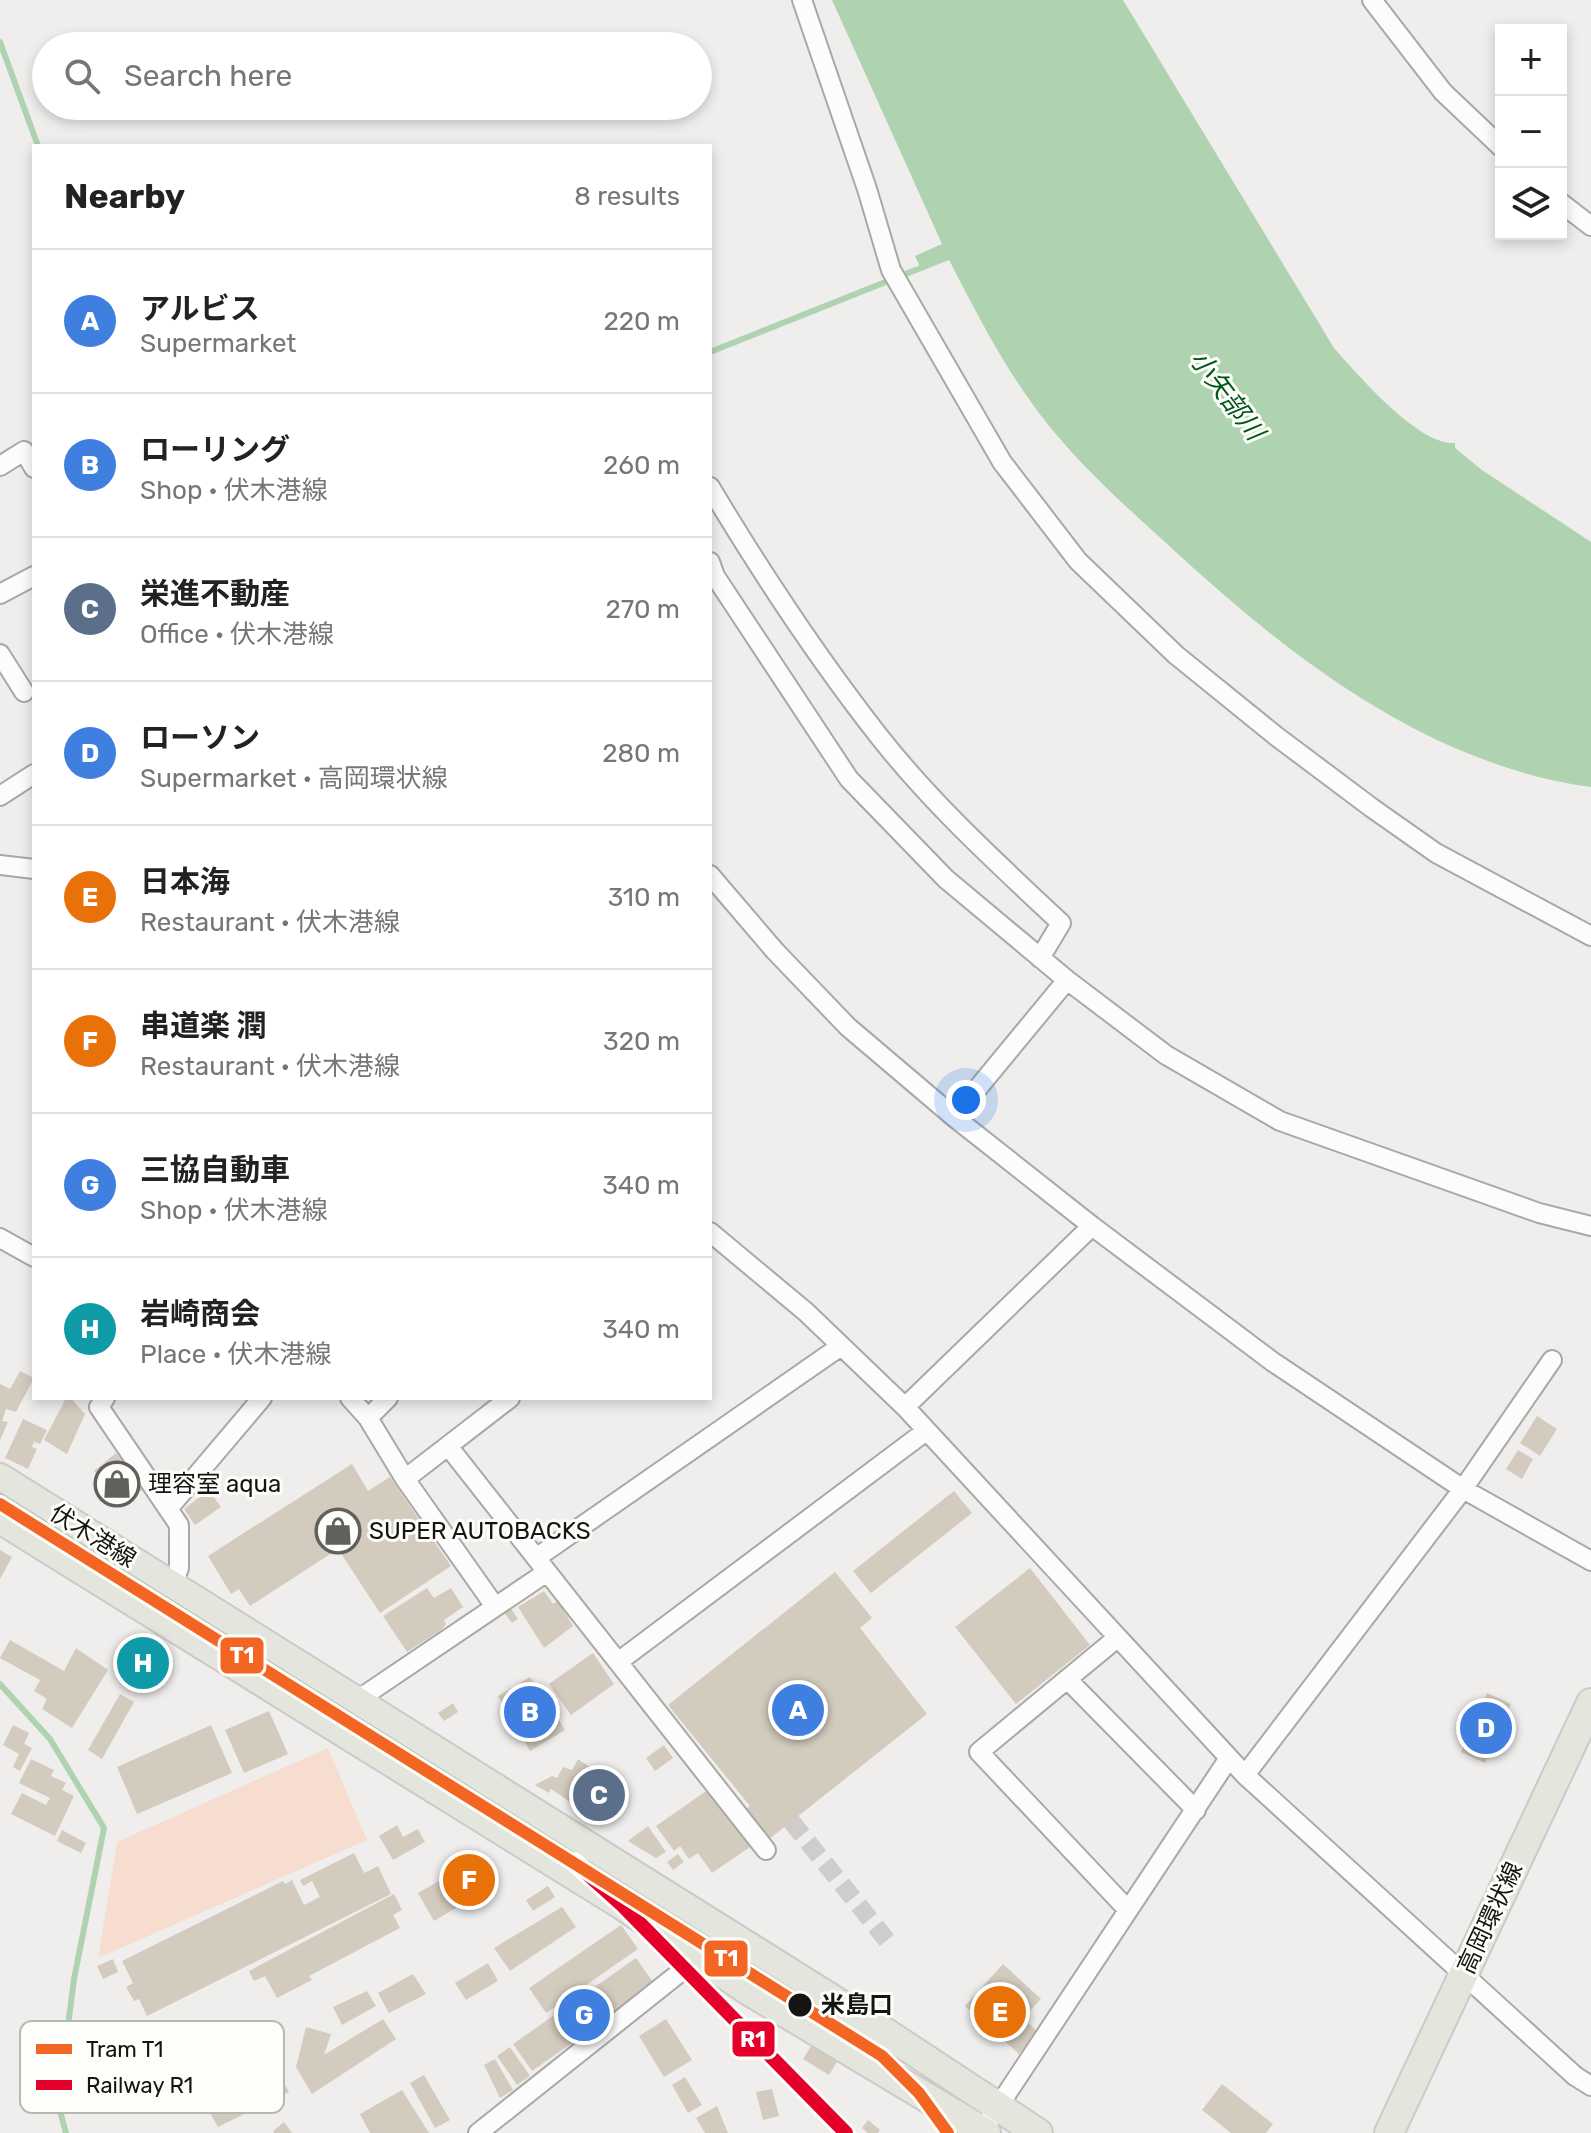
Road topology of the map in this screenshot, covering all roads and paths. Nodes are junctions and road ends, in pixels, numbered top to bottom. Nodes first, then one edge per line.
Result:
1 (802, 0) edge
2 (1372, 0) edge
3 (1495, 141) edge
4 (1567, 208) edge
5 (1591, 226) edge
6 (32, 465) edge
7 (0, 466) edge
8 (712, 490) edge
9 (712, 568) edge
10 (32, 577) edge
11 (0, 594) edge
12 (0, 654) edge
13 (24, 692) dead end
14 (32, 775) edge
15 (0, 796) edge
16 (0, 865) edge
17 (32, 869) edge
18 (712, 877) edge
19 (1585, 935) edge
20 (1040, 958) junction
21 (1067, 980) junction
22 (954, 1117) junction
23 (1092, 1226) junction
24 (1591, 1226) edge
25 (0, 1238) edge
26 (715, 1242) edge
27 (32, 1256) edge
28 (841, 1346) junction
29 (1552, 1360) dead end
30 (104, 1400) edge
31 (260, 1400) edge
32 (352, 1400) edge
33 (386, 1400) edge
34 (507, 1400) edge
35 (905, 1407) junction
36 (368, 1418) junction
37 (926, 1431) junction
38 (448, 1446) junction
39 (0, 1478) edge
40 (405, 1479) junction
41 (1463, 1489) junction
42 (168, 1509) junction
43 (0, 1519) edge
44 (1591, 1561) edge
45 (541, 1565) junction
46 (172, 1586) junction
47 (494, 1605) junction
48 (1117, 1638) junction
49 (618, 1662) junction
50 (1067, 1679) junction
51 (356, 1701) junction
52 (1591, 1703) edge
53 (1229, 1758) junction
54 (1245, 1775) junction
55 (1196, 1810) junction
56 (766, 1850) dead end
57 (1128, 1910) junction
58 (727, 1935) junction
59 (700, 1955) junction
60 (1462, 1976) junction
61 (1591, 2086) edge
62 (999, 2106) junction
63 (984, 2132) edge
64 (478, 2133) edge
65 (1038, 2133) edge
66 (1389, 2133) edge

1 - 19 street
2 - 3 street
4 - 5 street
6 - 7 street
8 - 20 street
9 - 20 street
10 - 11 street
12 - 13 street
14 - 15 street
16 - 17 street
18 - 22 street
20 - 21 street
21 - 22 street
21 - 24 street
22 - 23 street
23 - 35 street
23 - 41 street
25 - 27 street
26 - 28 street
28 - 35 street
28 - 45 street
29 - 41 street
30 - 42 street
31 - 42 street
32 - 36 street
33 - 36 street
34 - 38 street
35 - 37 street
36 - 40 street
37 - 48 street
37 - 49 street
38 - 40 street
38 - 45 street
39 - 46 main road, 伏木港線
40 - 47 street
41 - 44 street
41 - 54 street
42 - 46 street
43 - 59 main road, 伏木港線
45 - 47 street
45 - 49 street
46 - 51 main road, 伏木港線
47 - 51 street
48 - 50 street
48 - 53 street
49 - 56 street
50 - 55 street
50 - 57 street
51 - 58 main road, 伏木港線
52 - 60 main road, 高岡環状線
53 - 54 street
53 - 55 street
54 - 60 street
55 - 57 street
57 - 62 street
58 - 59 street
58 - 62 main road, 伏木港線
59 - 63 main road, 伏木港線
59 - 64 street
60 - 61 street
60 - 66 main road, 高岡環状線
62 - 63 street
62 - 65 main road, 伏木港線

